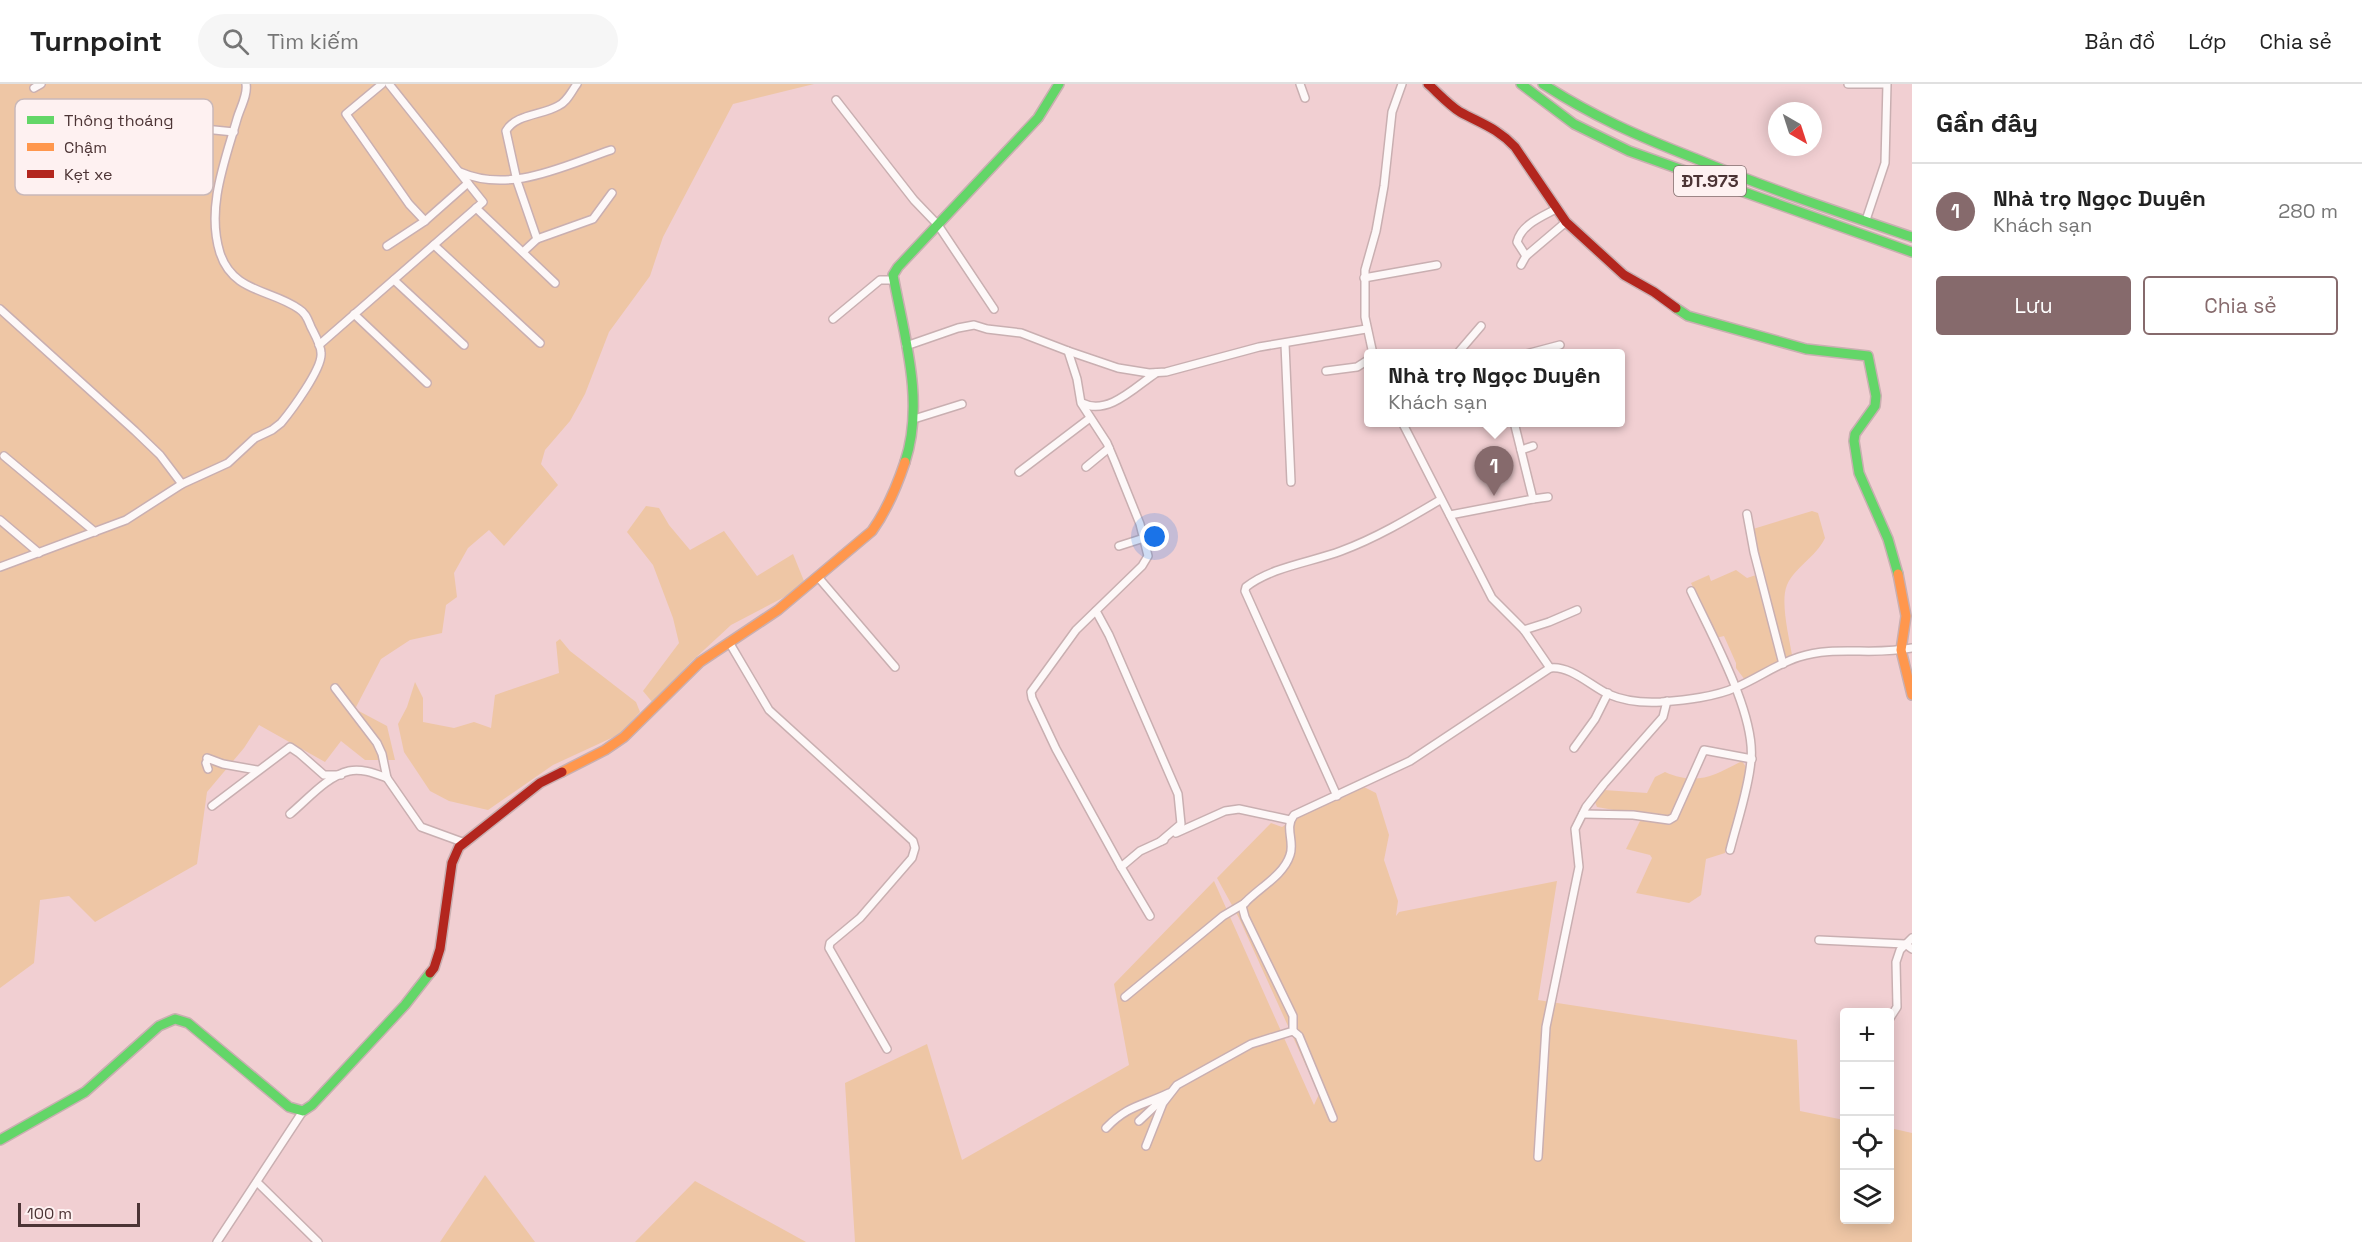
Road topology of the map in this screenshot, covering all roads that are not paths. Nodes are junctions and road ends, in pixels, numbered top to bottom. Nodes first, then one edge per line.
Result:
1 (246, 84) edge
2 (382, 84) edge
3 (389, 84) edge
4 (577, 84) edge
5 (1059, 84) edge
6 (1300, 84) edge
7 (1402, 84) edge
8 (1428, 84) edge
9 (1521, 84) edge
10 (1543, 84) edge
11 (1848, 84) edge
12 (1887, 84) edge
13 (1305, 98) dead end
14 (836, 100) dead end
15 (213, 130) edge
16 (234, 132) junction
17 (611, 150) dead end
18 (1717, 168) junction
19 (458, 171) junction
20 (518, 181) junction
21 (1712, 181) junction
22 (468, 183) junction
23 (612, 194) dead end
24 (476, 208) junction
25 (1556, 210) junction
26 (1866, 220) junction
27 (425, 221) junction
28 (1566, 222) junction
29 (938, 225) junction
30 (1912, 237) edge
31 (537, 239) junction
32 (434, 245) junction
33 (387, 246) dead end
34 (523, 252) junction
35 (1912, 252) edge
36 (1526, 256) junction
37 (1437, 265) dead end
38 (1521, 265) dead end
39 (1364, 278) junction
40 (394, 280) junction
41 (894, 280) junction
42 (555, 283) dead end
43 (0, 309) edge
44 (994, 309) dead end
45 (354, 314) junction
46 (832, 319) dead end
47 (1481, 326) dead end
48 (1366, 329) junction
49 (540, 343) dead end
50 (1285, 344) junction
51 (319, 345) junction
52 (464, 345) dead end
53 (1560, 345) dead end
54 (906, 346) junction
55 (1372, 349) edge
56 (1461, 349) edge
57 (1545, 349) edge
58 (1068, 351) junction
59 (1364, 363) edge
60 (1326, 371) dead end
61 (1158, 372) junction
62 (427, 383) dead end
63 (1081, 403) junction
64 (962, 404) dead end
65 (1090, 418) junction
66 (914, 419) junction
67 (1404, 427) edge
68 (1515, 427) edge
69 (1533, 446) dead end
70 (1109, 448) junction
71 (1521, 450) junction
72 (4, 456) dead end
73 (1086, 466) dead end
74 (1019, 472) dead end
75 (1291, 482) dead end
76 (182, 484) junction
77 (1548, 497) dead end
78 (1533, 499) junction
79 (1440, 500) junction
80 (1747, 514) dead end
81 (1450, 515) junction
82 (0, 520) edge
83 (95, 532) junction
84 (1144, 538) junction
85 (1119, 546) dead end
86 (39, 553) junction
87 (0, 567) edge
88 (818, 578) junction
89 (1691, 591) dead end
90 (1577, 610) dead end
91 (1096, 611) junction
92 (1524, 630) junction
93 (729, 642) junction
94 (1912, 648) edge
95 (1901, 650) junction
96 (1783, 664) junction
97 (895, 667) dead end
98 (1551, 668) junction
99 (335, 688) dead end
100 (1736, 688) junction
101 (1608, 693) junction
102 (1912, 695) edge
103 (1667, 701) junction
104 (1574, 748) dead end
105 (1752, 759) junction
106 (208, 770) dead end
107 (257, 770) junction
108 (341, 775) junction
109 (387, 778) junction
110 (1336, 796) junction
111 (212, 807) dead end
112 (290, 814) dead end
113 (1583, 814) junction
114 (1290, 820) junction
115 (1161, 841) junction
116 (465, 843) junction
117 (1730, 850) dead end
118 (1121, 867) junction
119 (1245, 903) junction
120 (1150, 916) dead end
121 (1912, 938) edge
122 (1819, 940) dead end
123 (1905, 944) junction
124 (1912, 949) edge
125 (1125, 998) dead end
126 (1894, 1012) edge
127 (1293, 1031) junction
128 (887, 1049) dead end
129 (1169, 1093) junction
130 (303, 1111) junction
131 (1334, 1118) dead end
132 (1139, 1121) dead end
133 (1106, 1128) dead end
134 (0, 1140) edge
135 (1146, 1146) dead end
136 (1538, 1157) dead end
137 (257, 1182) junction
138 (217, 1242) edge
139 (318, 1242) edge

1 - 16 street
2 - 27 street
3 - 19 street
4 - 20 street
5 - 29 street
6 - 13 street
7 - 39 street
8 - 25 street
9 - 21 street, ĐT.973
10 - 18 street, ĐT.973
11 - 12 street
12 - 26 street
14 - 29 street
15 - 16 street
16 - 51 street
17 - 20 street
18 - 21 street
18 - 26 street, ĐT.973
19 - 20 street
19 - 22 street
20 - 31 street
21 - 35 street, ĐT.973
22 - 24 street
22 - 27 street
23 - 31 street
24 - 32 street
24 - 34 street
25 - 28 street
25 - 36 street
26 - 30 street, ĐT.973
27 - 33 street
28 - 36 street
28 - 95 street
29 - 41 street
29 - 44 street
31 - 34 street
32 - 40 street
32 - 49 street
34 - 42 street
36 - 38 street
37 - 39 street
39 - 48 street
40 - 45 street
40 - 52 street
41 - 46 street
41 - 54 street
43 - 76 street
45 - 51 street
45 - 62 street
47 - 56 street
48 - 50 street
48 - 55 street
50 - 61 street
50 - 75 street
51 - 76 street
53 - 57 street
54 - 58 street
54 - 66 street
58 - 61 street
58 - 63 street
59 - 60 street
61 - 63 street
63 - 65 street
64 - 66 street
65 - 70 street
65 - 74 street
66 - 88 street
67 - 79 street
68 - 71 street
69 - 71 street
70 - 73 street
70 - 84 street
71 - 78 street
72 - 83 street
76 - 83 street
77 - 78 street
78 - 81 street
79 - 81 street
79 - 110 street
80 - 96 street
81 - 92 street
82 - 86 street
83 - 86 street
84 - 85 street
84 - 91 street
86 - 87 street
88 - 93 street
88 - 97 street
89 - 100 street
90 - 92 street
91 - 115 street
91 - 118 street
92 - 98 street
93 - 116 street
93 - 128 street
94 - 95 street
95 - 96 street
95 - 102 street
96 - 100 street
98 - 101 street
98 - 110 street
99 - 109 street
100 - 103 street
100 - 105 street
101 - 103 street
101 - 104 street
103 - 113 street
105 - 113 street
105 - 117 street
106 - 107 street
107 - 108 street
107 - 111 street
108 - 109 street
108 - 112 street
109 - 116 street
110 - 114 street
113 - 136 street
114 - 115 street
114 - 119 street
115 - 118 street
116 - 130 street
118 - 120 street
119 - 125 street
119 - 127 street
121 - 123 street
122 - 123 street
123 - 124 street
123 - 126 street
127 - 129 street
127 - 131 street
129 - 132 street
129 - 133 street
129 - 135 street
130 - 134 street
130 - 137 street
137 - 138 street
137 - 139 street

